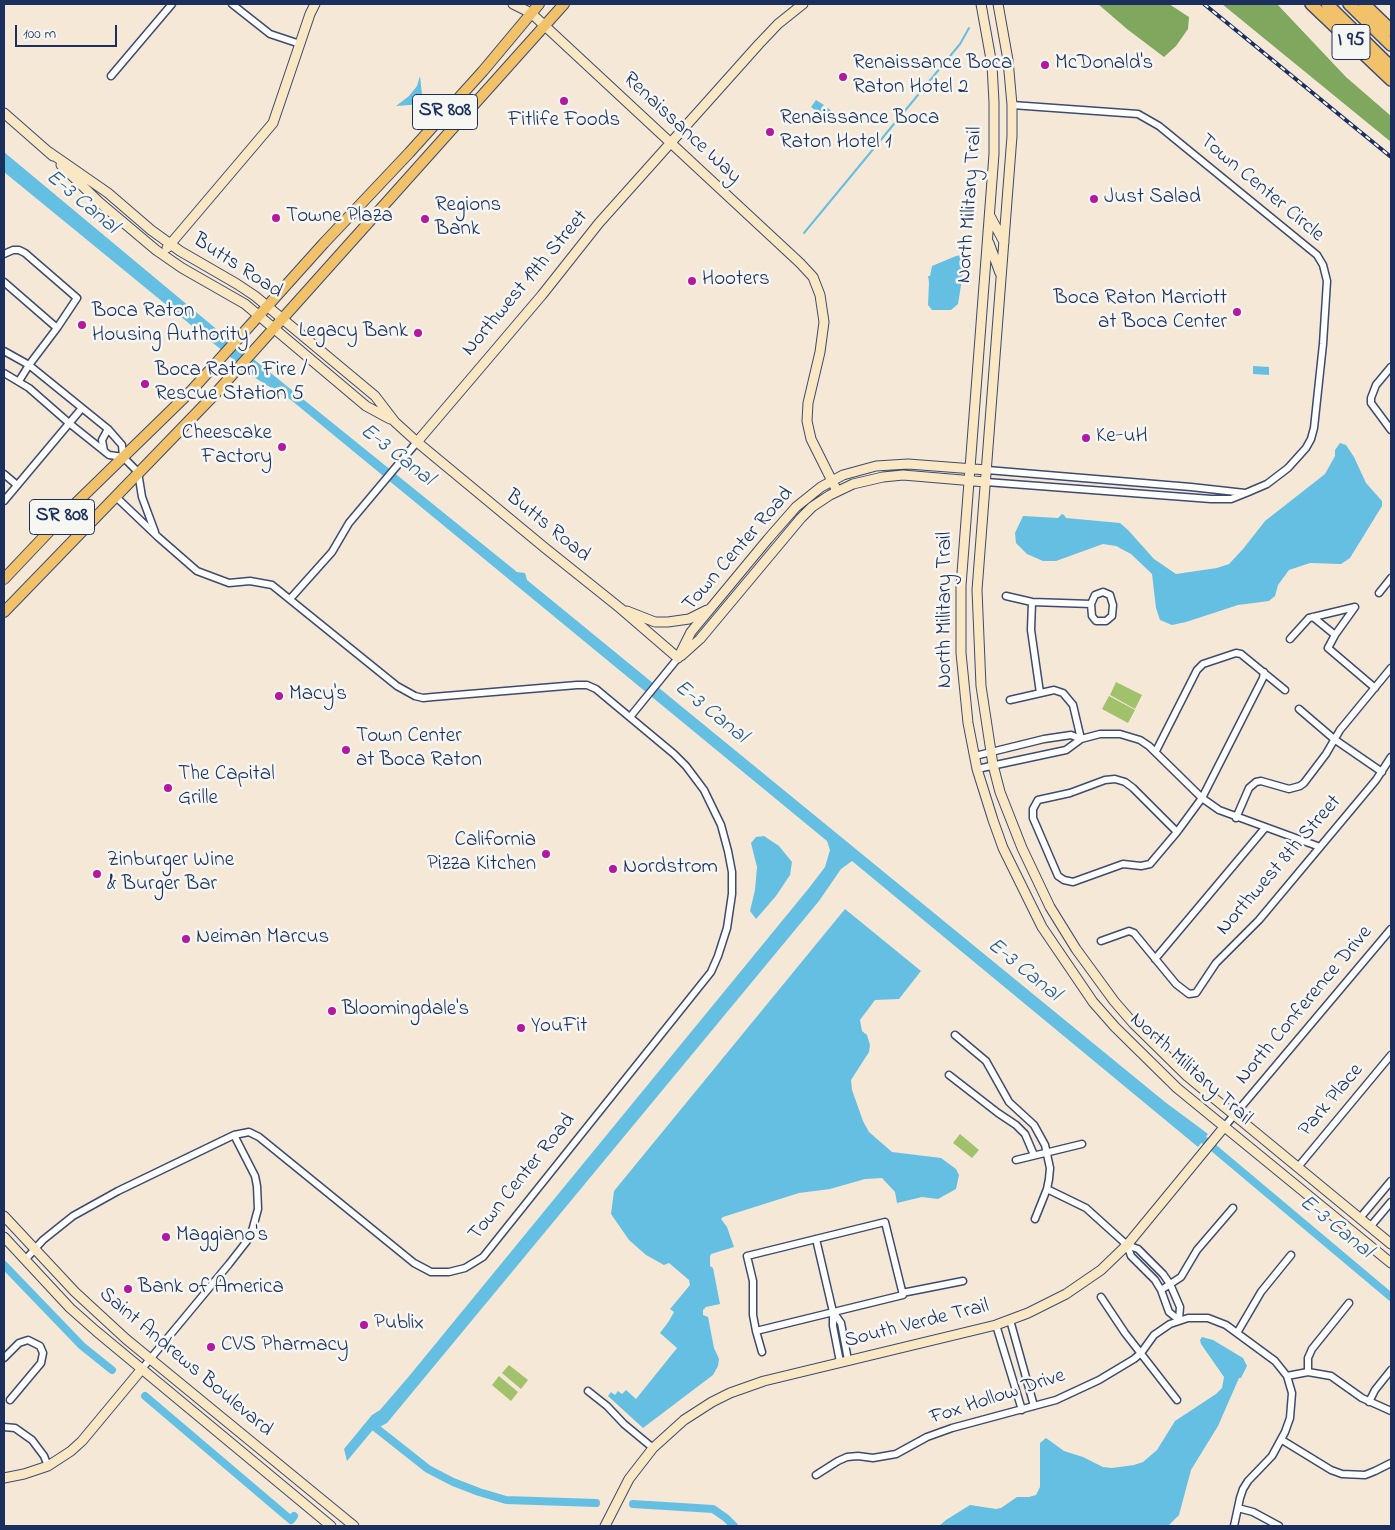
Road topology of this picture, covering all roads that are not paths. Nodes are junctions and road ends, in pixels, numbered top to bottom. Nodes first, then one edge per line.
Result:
1 (172, 4) edge
2 (232, 4) edge
3 (316, 4) edge
4 (512, 4) edge
5 (539, 4) edge
6 (564, 4) edge
7 (803, 4) edge
8 (981, 4) edge
9 (998, 4) edge
10 (1311, 4) edge
11 (1327, 4) edge
12 (1349, 4) edge
13 (1364, 4) edge
14 (529, 9) edge
15 (544, 26) junction
16 (1391, 30) edge
17 (300, 44) junction
18 (1391, 45) edge
19 (1391, 67) edge
20 (111, 76) dead end
21 (1391, 80) edge
22 (1012, 104) junction
23 (4, 113) edge
24 (670, 142) junction
25 (49, 152) junction
26 (990, 216) junction
27 (988, 239) junction
28 (1004, 243) junction
29 (170, 244) junction
30 (4, 254) edge
31 (162, 254) junction
32 (1001, 276) junction
33 (4, 282) edge
34 (267, 306) junction
35 (259, 315) junction
36 (283, 318) junction
37 (57, 328) junction
38 (274, 328) junction
39 (4, 351) edge
40 (29, 365) junction
41 (1391, 367) edge
42 (4, 373) edge
43 (19, 381) junction
44 (82, 408) junction
45 (395, 422) junction
46 (69, 423) junction
47 (108, 429) junction
48 (1391, 430) edge
49 (417, 442) junction
50 (104, 451) junction
51 (123, 457) junction
52 (969, 469) junction
53 (987, 470) junction
54 (138, 472) junction
55 (4, 474) edge
56 (832, 481) junction
57 (968, 481) junction
58 (986, 482) junction
59 (17, 484) junction
60 (837, 491) junction
61 (1246, 493) junction
62 (115, 496) junction
63 (4, 501) edge
64 (158, 537) junction
65 (1391, 578) edge
66 (4, 579) edge
67 (1379, 593) dead end
68 (1006, 596) dead end
69 (290, 599) junction
70 (1032, 602) junction
71 (1091, 604) junction
72 (620, 608) junction
73 (709, 609) junction
74 (4, 612) edge
75 (1313, 617) junction
76 (1334, 634) junction
77 (1290, 639) dead end
78 (678, 658) junction
79 (1391, 668) edge
80 (1264, 672) junction
81 (1375, 688) junction
82 (1285, 690) dead end
83 (1040, 693) junction
84 (1010, 700) dead end
85 (1299, 709) dead end
86 (630, 717) junction
87 (1081, 738) junction
88 (1334, 739) junction
89 (1156, 751) junction
90 (991, 752) junction
91 (975, 756) junction
92 (1391, 757) edge
93 (993, 765) junction
94 (977, 769) junction
95 (1382, 772) junction
96 (1202, 798) junction
97 (1236, 818) junction
98 (1265, 828) junction
99 (1177, 832) junction
100 (1320, 848) junction
101 (1391, 929) edge
102 (1101, 941) dead end
103 (1156, 959) junction
104 (954, 1035) dead end
105 (1391, 1055) edge
106 (950, 1075) dead end
107 (1234, 1115) junction
108 (1225, 1126) junction
109 (234, 1135) junction
110 (1082, 1144) dead end
111 (1048, 1152) junction
112 (1034, 1155) junction
113 (1016, 1160) dead end
114 (1298, 1167) junction
115 (1391, 1181) edge
116 (1047, 1189) junction
117 (1391, 1202) edge
118 (1232, 1208) dead end
119 (4, 1216) edge
120 (1360, 1218) junction
121 (1035, 1219) dead end
122 (1347, 1226) junction
123 (1370, 1227) junction
124 (4, 1237) edge
125 (816, 1239) junction
126 (1391, 1244) edge
127 (1128, 1245) junction
128 (34, 1249) junction
129 (1291, 1255) dead end
130 (25, 1260) junction
131 (1391, 1263) edge
132 (963, 1282) dead end
133 (1170, 1284) junction
134 (1161, 1290) junction
135 (902, 1293) junction
136 (1101, 1297) dead end
137 (1349, 1303) dead end
138 (834, 1312) junction
139 (1010, 1320) junction
140 (1179, 1320) junction
141 (996, 1325) junction
142 (756, 1331) junction
143 (1237, 1333) junction
144 (762, 1352) dead end
145 (1141, 1353) junction
146 (4, 1358) edge
147 (150, 1359) junction
148 (844, 1361) junction
149 (141, 1370) junction
150 (1391, 1370) edge
151 (1308, 1372) junction
152 (1287, 1376) junction
153 (588, 1391) dead end
154 (10, 1400) dead end
155 (1177, 1400) dead end
156 (1369, 1402) junction
157 (1034, 1406) junction
158 (1022, 1410) junction
159 (1391, 1411) edge
160 (4, 1427) edge
161 (1282, 1440) junction
162 (653, 1448) junction
163 (1391, 1463) edge
164 (48, 1466) junction
165 (816, 1475) dead end
166 (4, 1478) edge
167 (297, 1479) junction
168 (287, 1490) junction
169 (1238, 1508) junction
170 (331, 1526) edge
171 (354, 1526) edge
172 (604, 1526) edge
173 (1234, 1526) edge
174 (1279, 1526) edge

1 - 20 street
2 - 17 street
3 - 17 main road
4 - 14 main road, Renaissance Way
5 - 14 main road, SR 808
6 - 15 main road, SR 808
7 - 24 main road, Northwest 19th Street
8 - 26 main road, North Military Trail
9 - 22 main road, North Military Trail
10 - 21 highway, I 95
11 - 19 highway
12 - 18 highway
13 - 16 highway, I 95
14 - 15 main road, Renaissance Way
14 - 34 main road, SR 808
15 - 24 main road, Renaissance Way
15 - 36 main road, SR 808
17 - 29 main road
22 - 28 main road, North Military Trail
22 - 61 street, Town Center Circle
23 - 25 main road, Butts Road
24 - 49 main road, Northwest 19th Street
24 - 56 main road, Renaissance Way
25 - 29 main road, Butts Road
25 - 31 main road, Butts Road
26 - 27 main road, North Military Trail
26 - 28 main road
27 - 32 main road
27 - 52 main road, North Military Trail
28 - 32 main road, North Military Trail
29 - 31 main road
29 - 34 main road, Butts Road
30 - 37 street
31 - 35 main road, Butts Road
32 - 53 main road, North Military Trail
33 - 37 street
34 - 35 main road, SR 808
34 - 36 main road, Butts Road
35 - 38 main road, Butts Road
35 - 51 main road, SR 808
36 - 38 main road, SR 808
36 - 45 main road, Butts Road
37 - 40 street
38 - 45 main road, Butts Road
38 - 54 main road, SR 808
39 - 40 street
40 - 43 street
40 - 44 street
41 - 48 street
42 - 43 street
43 - 46 street
44 - 46 street
44 - 47 street
45 - 49 main road, Butts Road
46 - 50 street
46 - 59 street
47 - 50 street
47 - 51 street
49 - 69 street, Northwest 19th Street
49 - 72 main road, Butts Road
50 - 51 street
51 - 54 street
51 - 66 main road, SR 808
52 - 53 main road, Town Center Road
52 - 56 main road, Town Center Road
52 - 57 main road, North Military Trail
53 - 58 main road, North Military Trail
53 - 61 street
54 - 62 main road, SR 808
54 - 64 street
55 - 59 street
56 - 60 main road, Renaissance Way
56 - 73 main road, Town Center Road
57 - 58 main road, Town Center Road
57 - 60 main road, Town Center Road
57 - 91 main road, North Military Trail
58 - 61 street, Town Center Circle
58 - 90 main road, North Military Trail
59 - 63 street
60 - 78 main road, Town Center Road
62 - 64 street, Town Center Road
62 - 74 main road, SR 808
64 - 69 street, Town Center Road
65 - 67 street
68 - 70 street
69 - 86 street, Town Center Road
70 - 71 street
70 - 83 street
71 - 71 street
72 - 73 main road
72 - 78 main road, Butts Road
73 - 78 main road, Town Center Road
75 - 76 street
75 - 76 street
75 - 77 street
76 - 81 street
78 - 86 street, Town Center Road
79 - 81 street
80 - 82 street
80 - 89 street
80 - 96 street
81 - 88 street
83 - 84 street
83 - 87 street
85 - 88 street
86 - 109 street, Town Center Road
87 - 89 street
87 - 90 street
87 - 93 street
88 - 95 street
88 - 97 street
89 - 96 street
90 - 91 street
90 - 93 main road, North Military Trail
91 - 94 main road, North Military Trail
92 - 95 street, Northwest 8th Street
93 - 94 street
93 - 107 main road, North Military Trail
94 - 108 main road, North Military Trail
95 - 100 street, Northwest 8th Street
96 - 97 street
96 - 99 street
97 - 98 street
98 - 100 street
98 - 103 street
99 - 99 street
100 - 103 street, Northwest 8th Street
101 - 107 street, North Conference Drive
102 - 103 street
104 - 111 street
105 - 114 street, Park Place
106 - 112 street
107 - 108 street, North Conference Drive
107 - 114 main road, North Military Trail
108 - 122 main road, North Military Trail
108 - 127 main road, South Verde Trail
109 - 128 street, Town Center Road
109 - 147 street
110 - 111 street
111 - 112 street
111 - 116 street
112 - 113 street
114 - 120 main road, North Military Trail
115 - 120 street
116 - 121 street
116 - 127 street
117 - 123 street
118 - 133 street
119 - 128 main road, Saint Andrews Boulevard
120 - 123 main road, North Military Trail
122 - 123 main road
122 - 131 main road, North Military Trail
123 - 126 main road, North Military Trail
124 - 130 main road, Saint Andrews Boulevard
125 - 135 street
125 - 138 street
125 - 142 street
127 - 133 street
127 - 134 street
127 - 139 main road, South Verde Trail
128 - 130 street, Town Center Road
128 - 147 main road, Saint Andrews Boulevard
129 - 143 street
130 - 149 main road, Saint Andrews Boulevard
132 - 135 street
133 - 134 street
133 - 140 street
134 - 140 street
135 - 138 street
136 - 145 street
137 - 151 street
138 - 142 street
138 - 148 street
139 - 141 main road, South Verde Trail
139 - 157 street
140 - 143 street, Fox Hollow Drive
140 - 145 street, Fox Hollow Drive
141 - 148 main road, South Verde Trail
141 - 158 street
142 - 144 street
143 - 152 street, Fox Hollow Drive
145 - 155 street
145 - 157 street, Fox Hollow Drive
146 - 154 street
147 - 149 street
147 - 167 main road, Saint Andrews Boulevard
148 - 162 main road, South Verde Trail
149 - 164 main road
149 - 168 main road, Saint Andrews Boulevard
150 - 156 street
151 - 152 street
151 - 156 street
152 - 161 street, Fox Hollow Drive
153 - 162 street
156 - 159 street
157 - 158 street, Fox Hollow Drive
158 - 165 street, Fox Hollow Drive
160 - 164 street
161 - 163 street
161 - 169 street, Fox Hollow Drive
162 - 172 main road, South Verde Trail
164 - 166 main road
167 - 168 main road
167 - 171 main road, Saint Andrews Boulevard
168 - 170 main road, Saint Andrews Boulevard
169 - 173 street, Fox Hollow Drive
169 - 174 street

